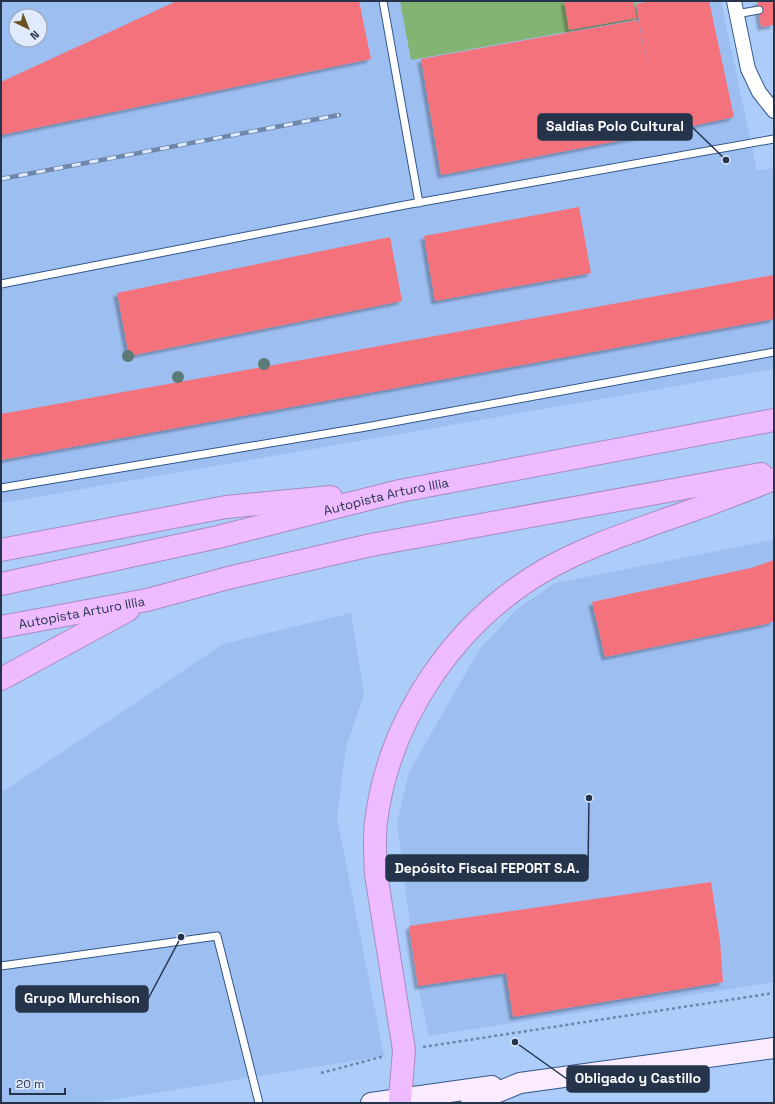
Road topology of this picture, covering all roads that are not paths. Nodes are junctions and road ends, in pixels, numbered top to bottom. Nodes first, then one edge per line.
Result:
1 (383, 1) edge
2 (735, 7) edge
3 (758, 10) dead end
4 (774, 111) edge
5 (774, 139) edge
6 (419, 203) junction
7 (1, 284) edge
8 (774, 352) edge
9 (774, 420) edge
10 (774, 471) edge
11 (774, 479) edge
12 (1, 488) edge
13 (400, 491) junction
14 (1, 550) edge
15 (1, 584) edge
16 (147, 600) junction
17 (1, 627) edge
18 (1, 679) edge
19 (1, 966) edge
20 (774, 1048) edge
21 (520, 1083) junction
22 (398, 1101) edge
23 (259, 1103) edge
24 (371, 1103) edge
25 (471, 1103) edge

1 - 6 lane
2 - 3 lane
2 - 4 street
5 - 6 lane
6 - 7 lane
8 - 12 lane
9 - 13 highway, Autopista Arturo Illia
10 - 16 highway, Autopista Arturo Illia
11 - 22 highway
13 - 14 highway
13 - 15 highway, Autopista Arturo Illia
16 - 17 highway, Autopista Arturo Illia
16 - 18 highway
19 - 23 lane
20 - 21 main road
21 - 22 main road
21 - 25 main road
22 - 24 main road

